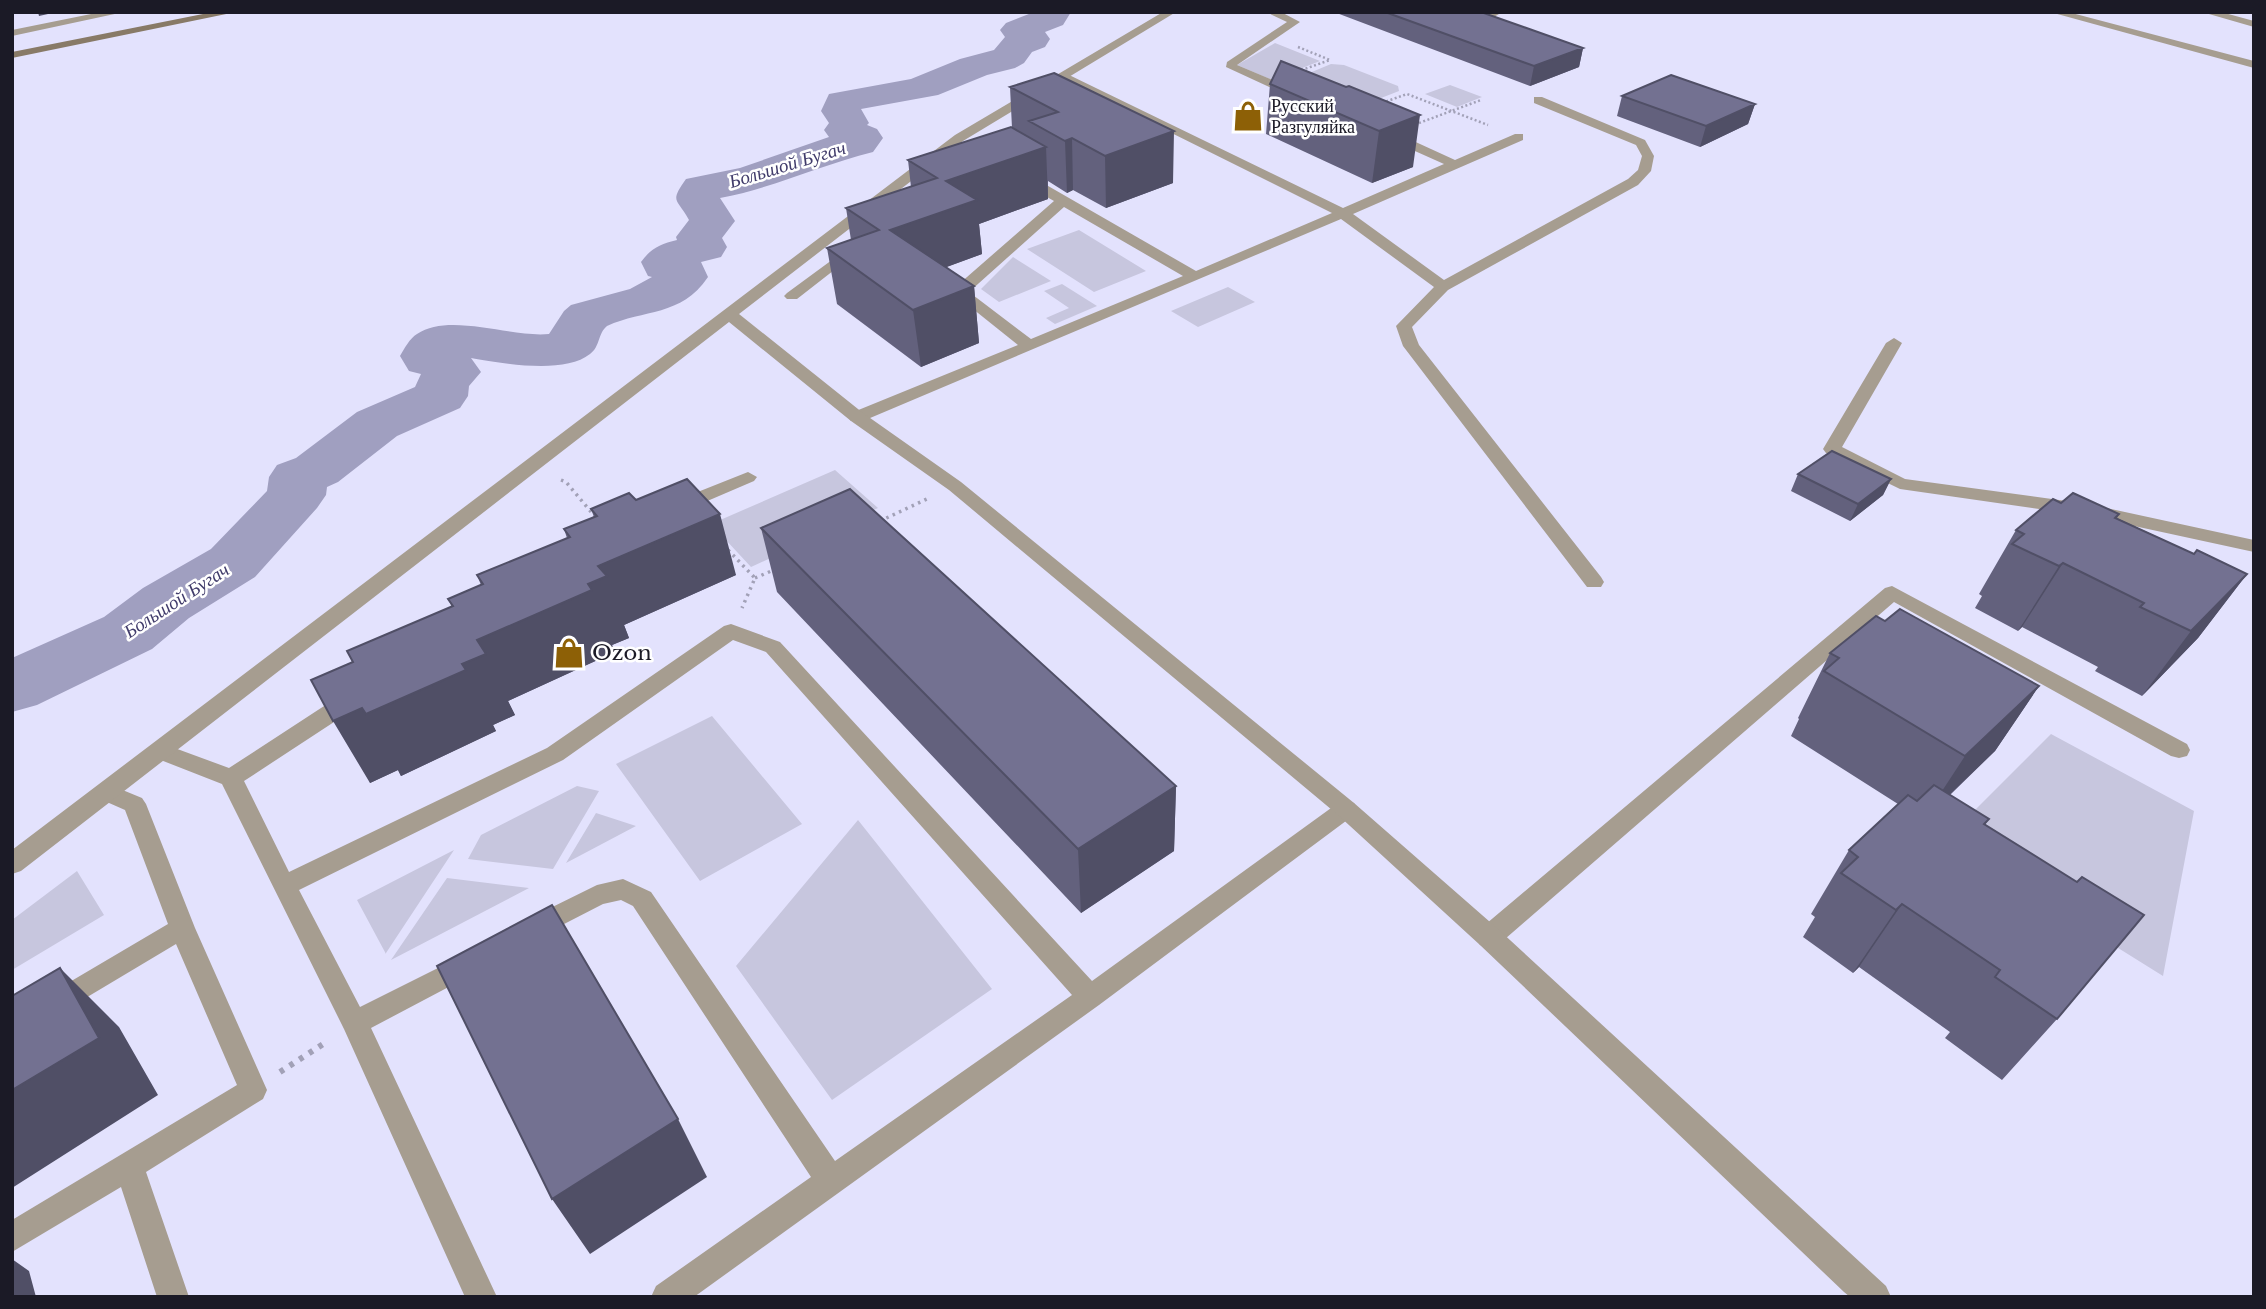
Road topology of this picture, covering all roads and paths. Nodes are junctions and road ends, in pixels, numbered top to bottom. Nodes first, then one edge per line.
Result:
1 (119, 12) edge
2 (184, 12) edge
3 (231, 12) edge
4 (1171, 12) edge
5 (1271, 12) edge
6 (2055, 12) edge
7 (2207, 12) edge
8 (2254, 24) edge
9 (12, 33) edge
10 (1273, 37) junction
11 (12, 45) edge
12 (12, 55) edge
13 (2254, 65) edge
14 (1298, 75) edge
15 (1065, 76) junction
16 (1303, 98) edge
17 (1481, 100) dead end
18 (1538, 100) dead end
19 (1372, 106) edge
20 (1452, 111) junction
21 (1383, 133) joint
22 (1519, 137) joint
23 (1454, 164) junction
24 (1011, 170) edge
25 (1064, 200) junction
26 (1341, 212) junction
27 (866, 238) edge
28 (1195, 277) junction
29 (1443, 287) junction
30 (792, 296) dead end
31 (727, 313) junction
32 (1894, 343) dead end
33 (1030, 346) junction
34 (857, 417) junction
35 (748, 477) dead end
36 (561, 480) dead end
37 (955, 486) junction
38 (685, 503) junction
39 (660, 514) edge
40 (602, 525) edge
41 (868, 527) edge
42 (2254, 546) edge
43 (780, 567) edge
44 (755, 579) junction
45 (1594, 582) dead end
46 (732, 631) junction
47 (368, 690) edge
48 (2179, 750) dead end
49 (161, 751) junction
50 (231, 778) junction
51 (108, 793) junction
52 (1346, 809) junction
53 (12, 864) edge
54 (284, 886) junction
55 (182, 928) junction
56 (1489, 937) junction
57 (512, 940) edge
58 (488, 953) edge
59 (1090, 997) junction
60 (355, 1023) junction
61 (12, 1030) edge
62 (253, 1090) junction
63 (129, 1165) junction
64 (831, 1181) junction
65 (12, 1237) edge
66 (173, 1297) edge
67 (481, 1297) edge
68 (667, 1297) edge
69 (1875, 1297) edge

1 - 9 street
2 - 11 main road
3 - 12 main road
4 - 15 street
5 - 10 street
6 - 13 street
7 - 8 street
10 - 14 path
10 - 16 street
15 - 26 street
15 - 31 street
17 - 20 path
18 - 29 street
19 - 20 path
20 - 21 path
20 - 22 path
21 - 23 street
22 - 23 street
23 - 26 street
24 - 25 street
25 - 28 street
25 - 33 street
26 - 28 street
26 - 29 street
27 - 30 street
28 - 33 street
29 - 45 street
31 - 34 street
31 - 49 street
32 - 42 street
33 - 34 street
34 - 37 street
35 - 38 street
36 - 40 path
37 - 41 path
37 - 52 street
38 - 39 street
38 - 44 path
43 - 44 path
44 - 46 path
46 - 54 street
46 - 59 street
47 - 50 street
48 - 56 street
49 - 50 street
49 - 51 street
50 - 54 street
51 - 53 street
51 - 55 street
52 - 56 street
52 - 59 street
54 - 60 street
55 - 61 street
55 - 62 street
56 - 69 street
57 - 64 street
58 - 60 street
59 - 64 street
60 - 62 path
60 - 67 street
62 - 63 street
63 - 65 street
63 - 66 street
64 - 68 street

